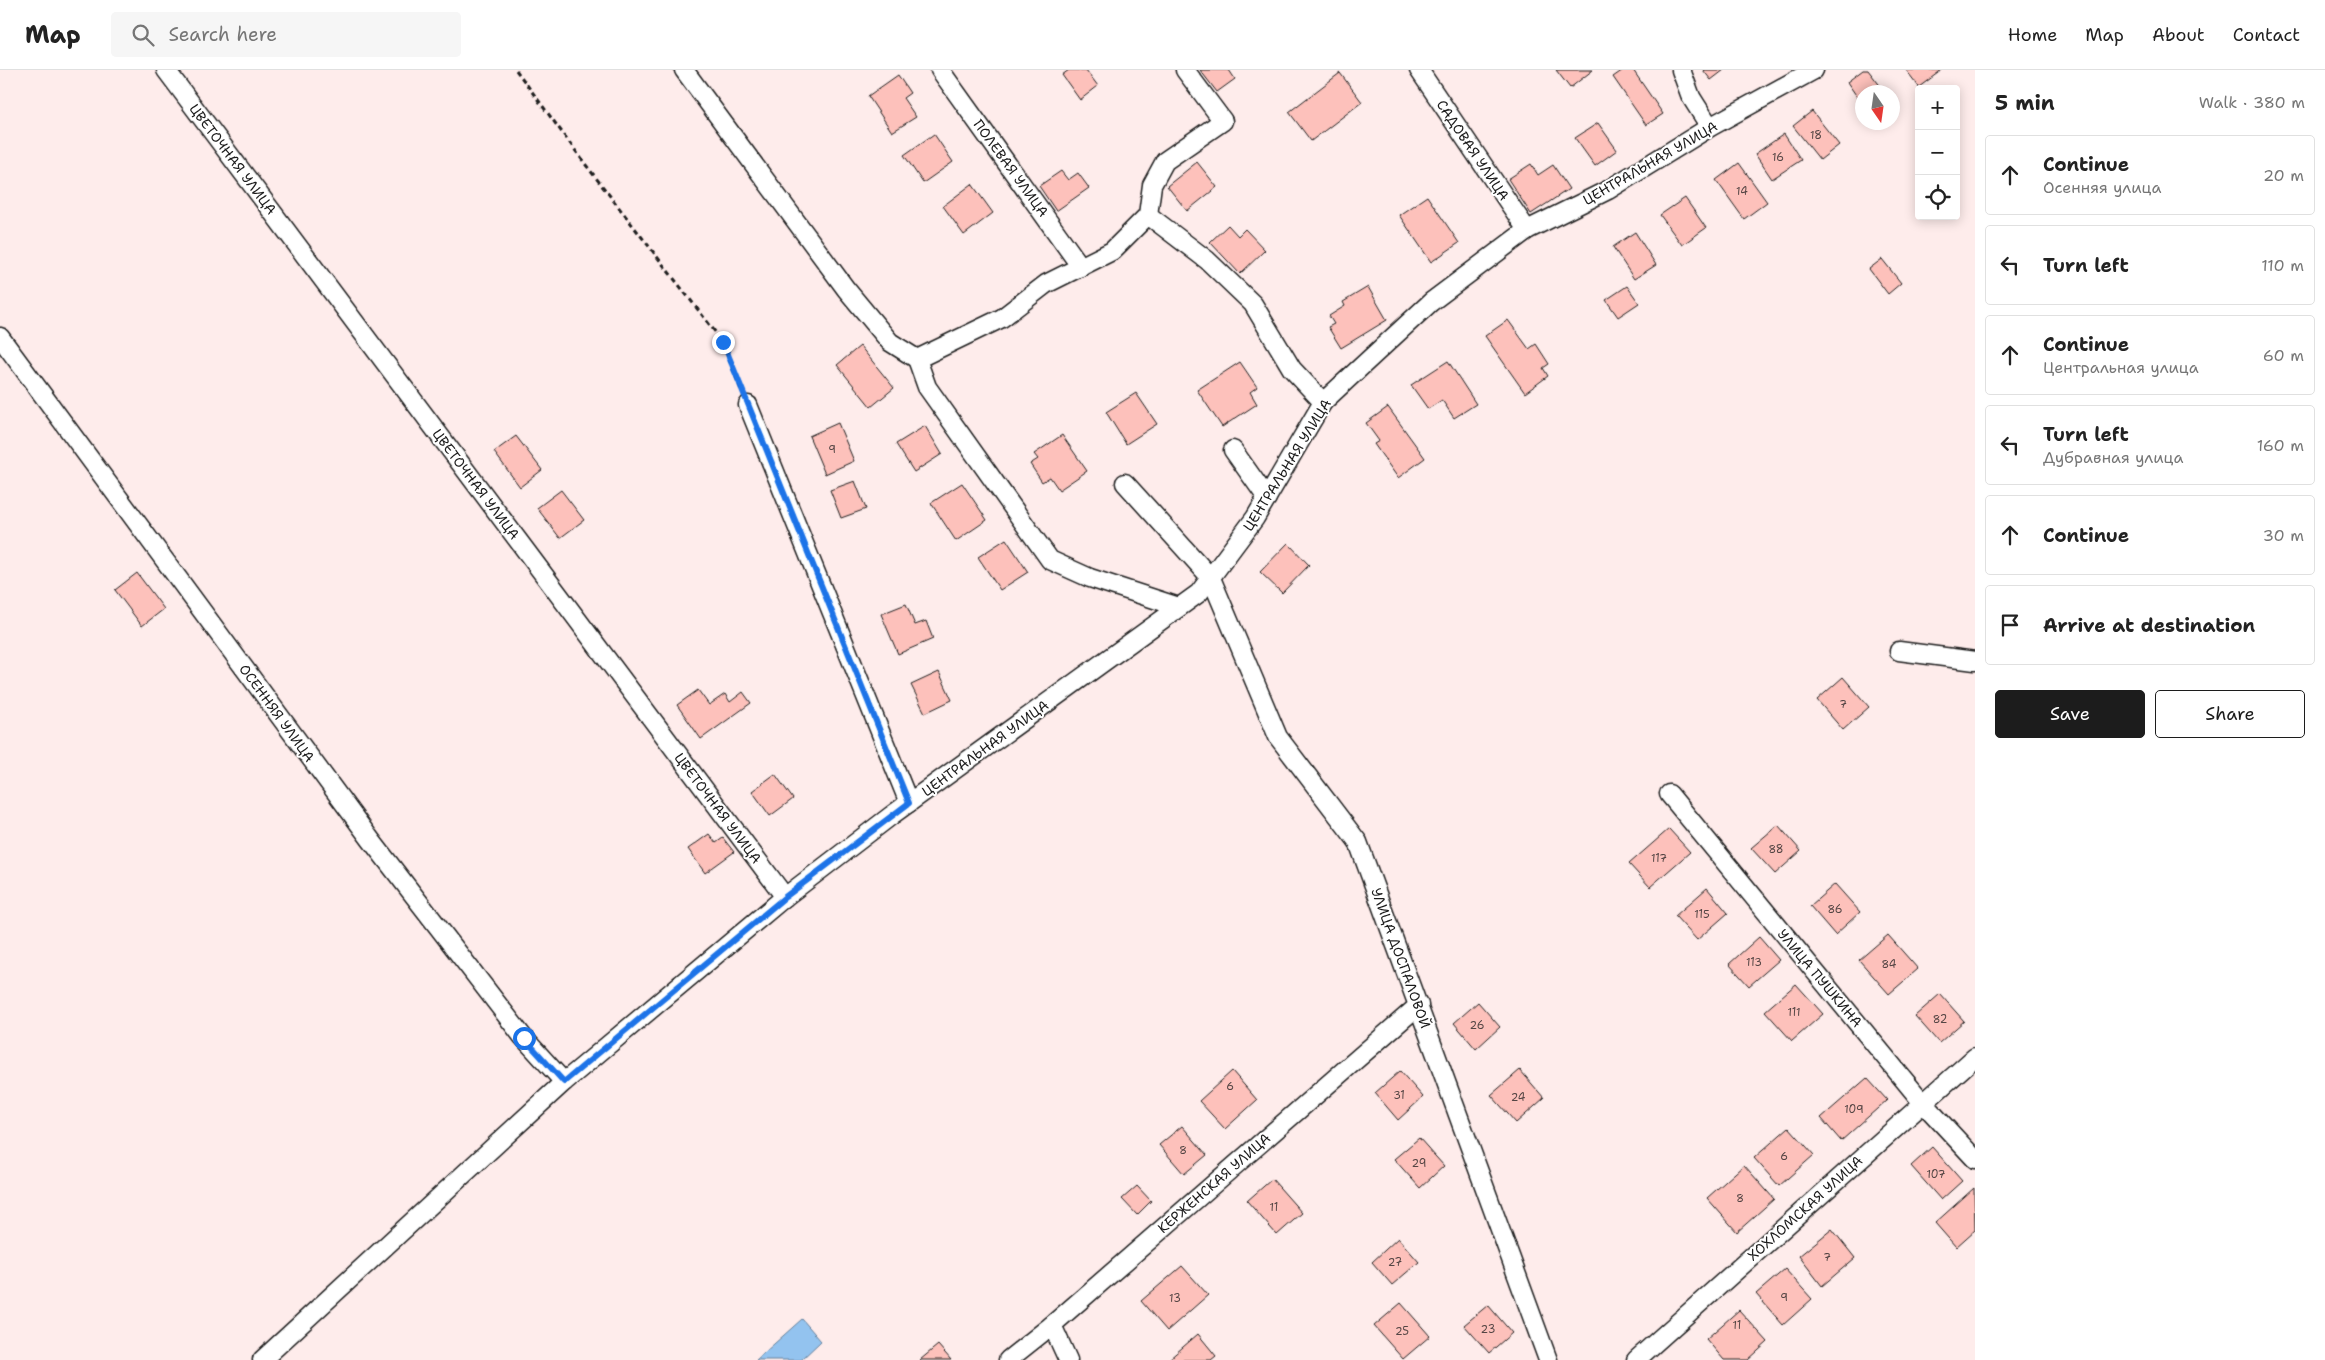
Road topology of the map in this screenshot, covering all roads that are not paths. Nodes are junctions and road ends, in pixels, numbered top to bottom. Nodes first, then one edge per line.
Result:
1 (166, 70) edge
2 (684, 70) edge
3 (940, 70) edge
4 (1185, 70) edge
5 (1419, 70) edge
6 (1681, 70) edge
7 (1814, 70) edge
8 (1710, 127) junction
9 (1148, 215) junction
10 (1526, 230) junction
11 (1081, 267) junction
12 (0, 337) edge
13 (917, 359) junction
14 (1323, 402) junction
15 (748, 405) road end
16 (1233, 450) dead end
17 (1125, 483) dead end
18 (1267, 498) junction
19 (1211, 578) junction
20 (1179, 607) junction
21 (1899, 651) dead end
22 (1975, 661) edge
23 (1669, 794) dead end
24 (909, 803) junction
25 (785, 897) junction
26 (1419, 1005) junction
27 (1975, 1057) edge
28 (564, 1082) junction
29 (1923, 1103) junction
30 (1975, 1158) edge
31 (1052, 1325) junction
32 (262, 1360) edge
33 (1008, 1360) edge
34 (1068, 1360) edge
35 (1548, 1360) edge
36 (1636, 1360) edge

1 - 25 street, ЦВЕТОЧНАЯ УЛИЦА
2 - 13 street
3 - 11 street, ПОЛЕВАЯ УЛИЦА
4 - 9 street
5 - 10 street, САДОВАЯ УЛИЦА
6 - 8 street
7 - 8 street, ЦЕНТРАЛЬНАЯ УЛИЦА
8 - 10 street, ЦЕНТРАЛЬНАЯ УЛИЦА
9 - 11 street
9 - 14 street
10 - 14 street, ЦЕНТРАЛЬНАЯ УЛИЦА
11 - 13 street
12 - 28 street, ОСЕННЯЯ УЛИЦА
13 - 20 street
14 - 18 street, ЦЕНТРАЛЬНАЯ УЛИЦА
15 - 24 street
16 - 18 street
17 - 19 street, УЛИЦА ДОСПАЛОВОЙ
18 - 19 street, ЦЕНТРАЛЬНАЯ УЛИЦА
19 - 20 street, ЦЕНТРАЛЬНАЯ УЛИЦА
19 - 26 street, УЛИЦА ДОСПАЛОВОЙ
20 - 24 street, ЦЕНТРАЛЬНАЯ УЛИЦА
21 - 22 street
23 - 29 street, УЛИЦА ПУШКИНА
24 - 25 street, ЦЕНТРАЛЬНАЯ УЛИЦА
25 - 28 street, ЦЕНТРАЛЬНАЯ УЛИЦА
26 - 31 street, КЕРЖЕНСКАЯ УЛИЦА
26 - 35 street, УЛИЦА ДОСПАЛОВОЙ
27 - 29 street, ХОХЛОМСКАЯ УЛИЦА
28 - 32 street, ЦЕНТРАЛЬНАЯ УЛИЦА
29 - 30 street, УЛИЦА ПУШКИНА
29 - 36 street, ХОХЛОМСКАЯ УЛИЦА
31 - 33 street, КЕРЖЕНСКАЯ УЛИЦА
31 - 34 street

